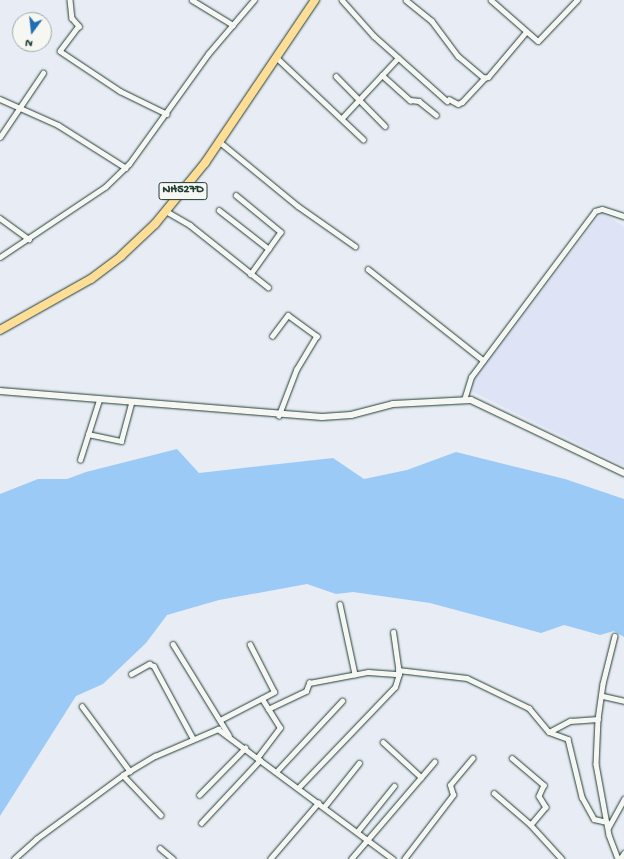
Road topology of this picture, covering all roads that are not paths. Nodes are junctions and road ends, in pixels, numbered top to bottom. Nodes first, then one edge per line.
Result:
1 (70, 0) edge
2 (192, 0) edge
3 (254, 0) edge
4 (315, 0) edge
5 (342, 0) edge
6 (406, 0) edge
7 (491, 0) edge
8 (577, 0) edge
9 (233, 25) junction
10 (526, 32) junction
11 (276, 57) junction
12 (398, 58) junction
13 (43, 73) dead end
14 (382, 75) junction
15 (336, 76) dead end
16 (484, 78) junction
17 (0, 99) edge
18 (360, 100) junction
19 (21, 107) junction
20 (167, 114) junction
21 (436, 115) dead end
22 (342, 118) junction
23 (385, 126) dead end
24 (0, 137) edge
25 (363, 139) dead end
26 (220, 142) junction
27 (126, 168) junction
28 (236, 195) dead end
29 (219, 210) dead end
30 (166, 211) junction
31 (624, 216) edge
32 (0, 218) edge
33 (29, 239) junction
34 (355, 246) dead end
35 (269, 249) junction
36 (0, 257) edge
37 (368, 269) dead end
38 (252, 274) junction
39 (268, 287) dead end
40 (0, 330) edge
41 (272, 336) dead end
42 (483, 360) junction
43 (0, 391) edge
44 (99, 400) junction
45 (464, 400) junction
46 (131, 403) junction
47 (279, 416) junction
48 (88, 434) junction
49 (80, 460) dead end
50 (624, 473) edge
51 (340, 604) dead end
52 (393, 632) dead end
53 (615, 636) dead end
54 (173, 644) dead end
55 (250, 645) dead end
56 (398, 672) junction
57 (130, 674) dead end
58 (355, 674) junction
59 (603, 696) junction
60 (262, 699) junction
61 (342, 701) dead end
62 (624, 701) edge
63 (82, 706) dead end
64 (268, 709) junction
65 (598, 719) junction
66 (220, 720) junction
67 (549, 732) junction
68 (230, 736) junction
69 (193, 738) junction
70 (383, 742) dead end
71 (245, 748) junction
72 (473, 758) dead end
73 (512, 758) dead end
74 (258, 759) junction
75 (434, 762) dead end
76 (359, 763) dead end
77 (130, 771) junction
78 (276, 772) junction
79 (123, 775) junction
80 (421, 777) junction
81 (394, 786) dead end
82 (298, 788) junction
83 (494, 793) dead end
84 (199, 795) dead end
85 (624, 799) edge
86 (318, 803) junction
87 (324, 807) junction
88 (161, 815) dead end
89 (201, 823) dead end
90 (531, 825) junction
91 (607, 825) junction
92 (357, 832) junction
93 (367, 840) junction
94 (160, 848) dead end
95 (624, 853) edge
96 (15, 858) edge
97 (173, 859) edge
98 (270, 859) edge
99 (351, 859) edge
100 (392, 859) edge
101 (404, 859) edge
102 (562, 859) edge
103 (619, 859) edge

1 - 20 street
2 - 9 street
3 - 9 street
4 - 11 highway, NH527D
5 - 12 street
6 - 16 street
7 - 10 street
8 - 10 street
9 - 20 street
10 - 16 street
11 - 22 street
11 - 26 highway, NH527D
12 - 14 street
12 - 16 street
13 - 19 street
14 - 18 street
14 - 21 street
15 - 18 street
17 - 19 street
18 - 22 street
18 - 23 street
19 - 24 street
19 - 27 street
20 - 27 street
22 - 25 street
26 - 30 highway, NH527D
26 - 34 street
27 - 33 street
28 - 35 street
29 - 35 street
30 - 38 street
30 - 40 highway, NH527D
31 - 42 street
32 - 33 street
33 - 36 street
35 - 38 street
37 - 42 street
38 - 39 street
41 - 47 street
42 - 45 street
43 - 44 street
44 - 46 street
44 - 48 street
45 - 47 street
45 - 50 street
46 - 47 street
46 - 48 street
48 - 49 street
51 - 58 street
52 - 56 street
53 - 59 street
54 - 66 street
55 - 60 street
56 - 58 street
56 - 67 street
56 - 82 street
57 - 69 street
58 - 64 street
59 - 62 street
59 - 65 street
60 - 64 street
60 - 66 street
61 - 78 street
63 - 77 street
64 - 74 street
65 - 67 street
65 - 91 street
66 - 68 street
67 - 91 street
68 - 69 street
68 - 71 street
69 - 77 street
70 - 80 street
71 - 74 street
71 - 84 street
72 - 101 street
73 - 90 street
74 - 78 street
74 - 89 street
75 - 80 street
76 - 87 street
77 - 79 street
78 - 82 street
79 - 88 street
79 - 96 street
80 - 93 street
81 - 92 street
82 - 86 street
83 - 90 street
85 - 91 street
86 - 87 street
86 - 98 street
87 - 92 street
90 - 102 street
91 - 103 street
92 - 93 street
93 - 99 street
93 - 100 street
94 - 97 street
95 - 103 street

